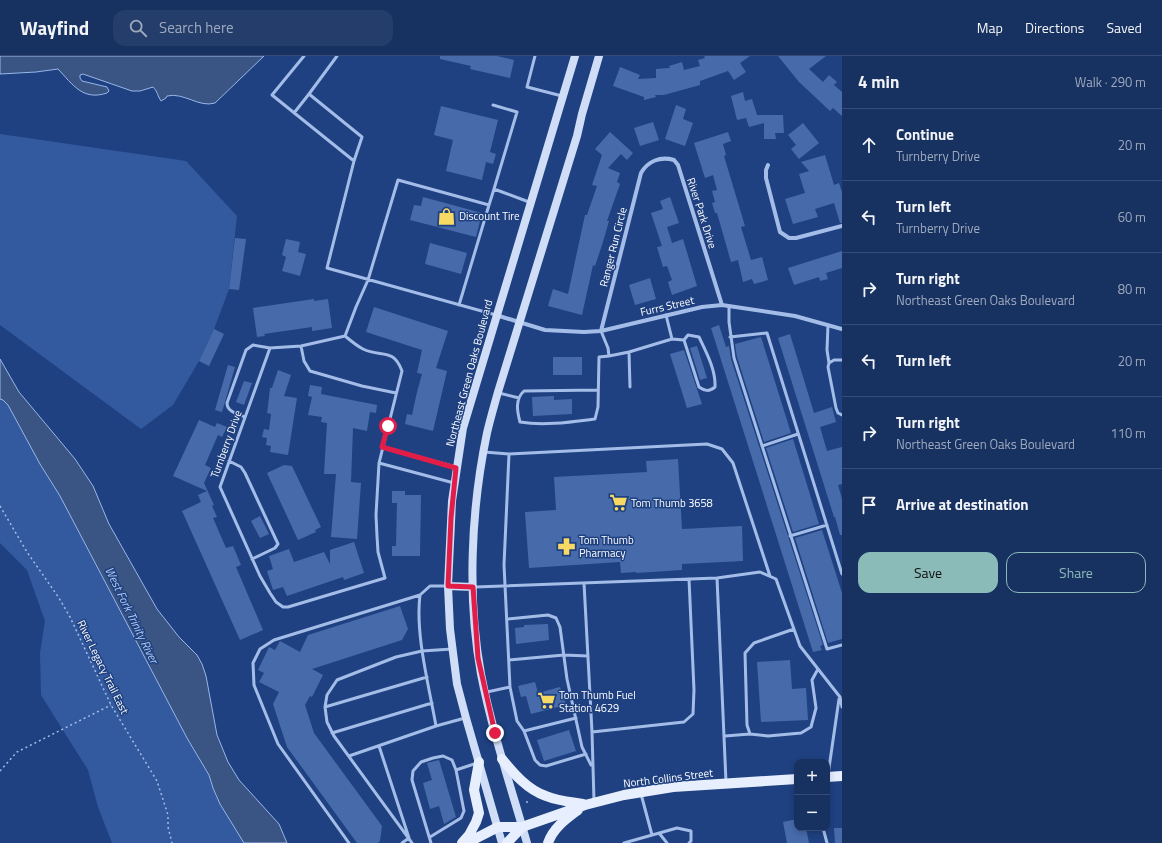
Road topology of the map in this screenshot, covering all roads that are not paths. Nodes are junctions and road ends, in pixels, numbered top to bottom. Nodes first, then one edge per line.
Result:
1 (304, 56) edge
2 (337, 56) edge
3 (535, 56) edge
4 (575, 56) edge
5 (599, 56) edge
6 (309, 94) junction
7 (563, 96) junction
8 (493, 105) dead end
9 (294, 113) junction
10 (354, 161) junction
11 (768, 165) dead end
12 (644, 169) joint
13 (494, 189) junction
14 (531, 202) junction
15 (489, 205) junction
16 (842, 226) edge
17 (368, 280) junction
18 (459, 305) junction
19 (722, 305) junction
20 (729, 306) junction
21 (496, 315) junction
22 (666, 315) junction
23 (519, 322) junction
24 (828, 325) junction
25 (842, 329) edge
26 (601, 331) junction
27 (345, 336) junction
28 (730, 337) junction
29 (672, 339) junction
30 (684, 340) junction
31 (301, 346) junction
32 (270, 348) junction
33 (629, 352) junction
34 (609, 356) junction
35 (842, 360) edge
36 (829, 363) junction
37 (630, 387) dead end
38 (598, 390) junction
39 (498, 392) junction
40 (396, 393) junction
41 (519, 398) junction
42 (842, 415) edge
43 (245, 417) junction
44 (798, 434) junction
45 (762, 446) junction
46 (382, 447) junction
47 (484, 452) junction
48 (509, 454) junction
49 (229, 461) junction
50 (379, 463) junction
51 (456, 468) junction
52 (455, 484) junction
53 (827, 525) junction
54 (790, 536) junction
55 (252, 559) junction
56 (842, 574) edge
57 (770, 576) junction
58 (717, 578) junction
59 (689, 579) junction
60 (584, 583) junction
61 (448, 586) junction
62 (505, 586) junction
63 (473, 587) junction
64 (420, 595) junction
65 (507, 619) junction
66 (794, 629) junction
67 (842, 645) edge
68 (452, 649) junction
69 (422, 651) junction
70 (564, 655) junction
71 (588, 656) junction
72 (509, 660) junction
73 (818, 669) junction
74 (427, 676) junction
75 (510, 687) junction
76 (485, 692) junction
77 (841, 697) edge
78 (432, 703) junction
79 (325, 707) junction
80 (842, 707) edge
81 (466, 718) junction
82 (576, 718) junction
83 (436, 726) junction
84 (524, 730) junction
85 (592, 732) junction
86 (332, 733) junction
87 (750, 734) junction
88 (725, 736) junction
89 (379, 746) junction
90 (586, 754) junction
91 (349, 756) junction
92 (502, 759) junction
93 (830, 760) edge
94 (479, 762) junction
95 (592, 767) junction
96 (456, 770) junction
97 (842, 776) edge
98 (830, 777) edge
99 (794, 779) edge
100 (726, 783) junction
101 (640, 792) junction
102 (589, 804) junction
103 (498, 827) junction
104 (522, 827) junction
105 (824, 831) edge
106 (659, 833) junction
107 (652, 835) junction
108 (430, 837) junction
109 (409, 838) junction
110 (349, 843) edge
111 (402, 843) edge
112 (412, 843) edge
113 (432, 843) edge
114 (462, 843) edge
115 (467, 843) edge
116 (502, 843) edge
117 (507, 843) edge
118 (527, 843) edge
119 (548, 843) edge
120 (624, 843) edge
121 (667, 843) edge
122 (689, 843) edge
123 (827, 843) edge

1 - 9 lane
2 - 6 lane
3 - 7 lane
4 - 7 main road, Northeast Green Oaks Boulevard
5 - 23 main road
6 - 9 lane
6 - 10 lane
7 - 14 main road, Northeast Green Oaks Boulevard
8 - 13 lane
9 - 10 lane
10 - 17 lane
11 - 16 street
12 - 19 street, River Park Drive
12 - 26 street, Ranger Run Circle
13 - 14 lane
13 - 15 lane
14 - 21 main road, Northeast Green Oaks Boulevard
15 - 17 lane
15 - 18 lane
17 - 18 lane
17 - 27 lane
18 - 21 lane
19 - 20 street, Furrs Street
19 - 22 street, Furrs Street
20 - 24 street, Furrs Street
20 - 28 lane
21 - 23 street, Furrs Street
21 - 51 main road, Northeast Green Oaks Boulevard
22 - 26 street, Furrs Street
22 - 29 lane
23 - 26 street, Furrs Street
23 - 39 main road
24 - 25 street, Furrs Street
24 - 36 lane
26 - 34 lane
27 - 31 lane
27 - 40 lane, Turnberry Drive
28 - 44 lane
28 - 45 lane
29 - 30 lane
29 - 33 lane
30 - 30 lane
31 - 32 lane
31 - 40 lane
32 - 43 lane, Turnberry Drive
32 - 43 lane
33 - 34 lane
33 - 37 lane
34 - 38 lane
35 - 36 lane
36 - 42 lane
38 - 41 lane
38 - 41 lane
39 - 41 lane
39 - 47 main road
40 - 46 lane, Turnberry Drive
43 - 49 lane, Turnberry Drive
44 - 45 lane
44 - 53 lane
45 - 54 lane
46 - 50 lane, Turnberry Drive
46 - 51 lane
47 - 48 lane
47 - 63 main road
48 - 57 lane
48 - 62 lane
49 - 55 lane, Turnberry Drive
49 - 55 lane
50 - 52 lane
50 - 55 lane, Turnberry Drive
51 - 52 main road, Northeast Green Oaks Boulevard
52 - 61 main road, Northeast Green Oaks Boulevard
53 - 54 lane
53 - 56 lane
54 - 67 lane
57 - 58 lane
57 - 66 lane
58 - 59 lane
58 - 88 lane
59 - 60 lane
59 - 85 lane
60 - 62 lane
60 - 71 lane
61 - 63 main road
61 - 64 lane
61 - 68 main road, Northeast Green Oaks Boulevard
62 - 63 lane
62 - 65 lane
63 - 76 main road
64 - 69 lane
64 - 110 lane
65 - 70 lane
65 - 72 lane
66 - 73 lane
66 - 87 lane
68 - 69 lane
68 - 81 main road, Northeast Green Oaks Boulevard
69 - 74 lane
69 - 79 lane
70 - 71 lane
70 - 72 lane
70 - 82 lane
71 - 85 lane
72 - 75 lane
73 - 77 lane
73 - 87 lane
74 - 78 lane
74 - 79 lane
75 - 76 lane
75 - 84 lane
76 - 92 main road
77 - 80 lane
77 - 93 lane
78 - 83 lane
78 - 86 lane
79 - 86 lane
81 - 83 lane
81 - 94 main road, Northeast Green Oaks Boulevard
82 - 84 lane
82 - 90 lane
83 - 89 lane
84 - 90 lane
85 - 95 lane
86 - 91 lane
87 - 88 lane
88 - 100 lane
89 - 91 lane
89 - 109 lane
90 - 95 lane
91 - 109 lane
92 - 102 main road
92 - 104 main road
94 - 96 lane
94 - 103 main road, Northeast Green Oaks Boulevard
94 - 114 main road
95 - 102 lane
96 - 108 lane
96 - 108 lane
97 - 98 main road
99 - 100 main road, North Collins Street
100 - 101 main road, North Collins Street
101 - 102 main road, North Collins Street
101 - 107 lane
102 - 104 main road, North Collins Street
102 - 119 main road
103 - 104 main road, North Collins Street
103 - 115 main road, North Collins Street
103 - 116 main road, Northeast Green Oaks Boulevard
104 - 117 main road, North Collins Street
104 - 118 main road
105 - 123 lane
106 - 107 lane
106 - 121 lane
106 - 122 lane
107 - 120 lane
108 - 113 lane
109 - 111 lane
109 - 112 lane

